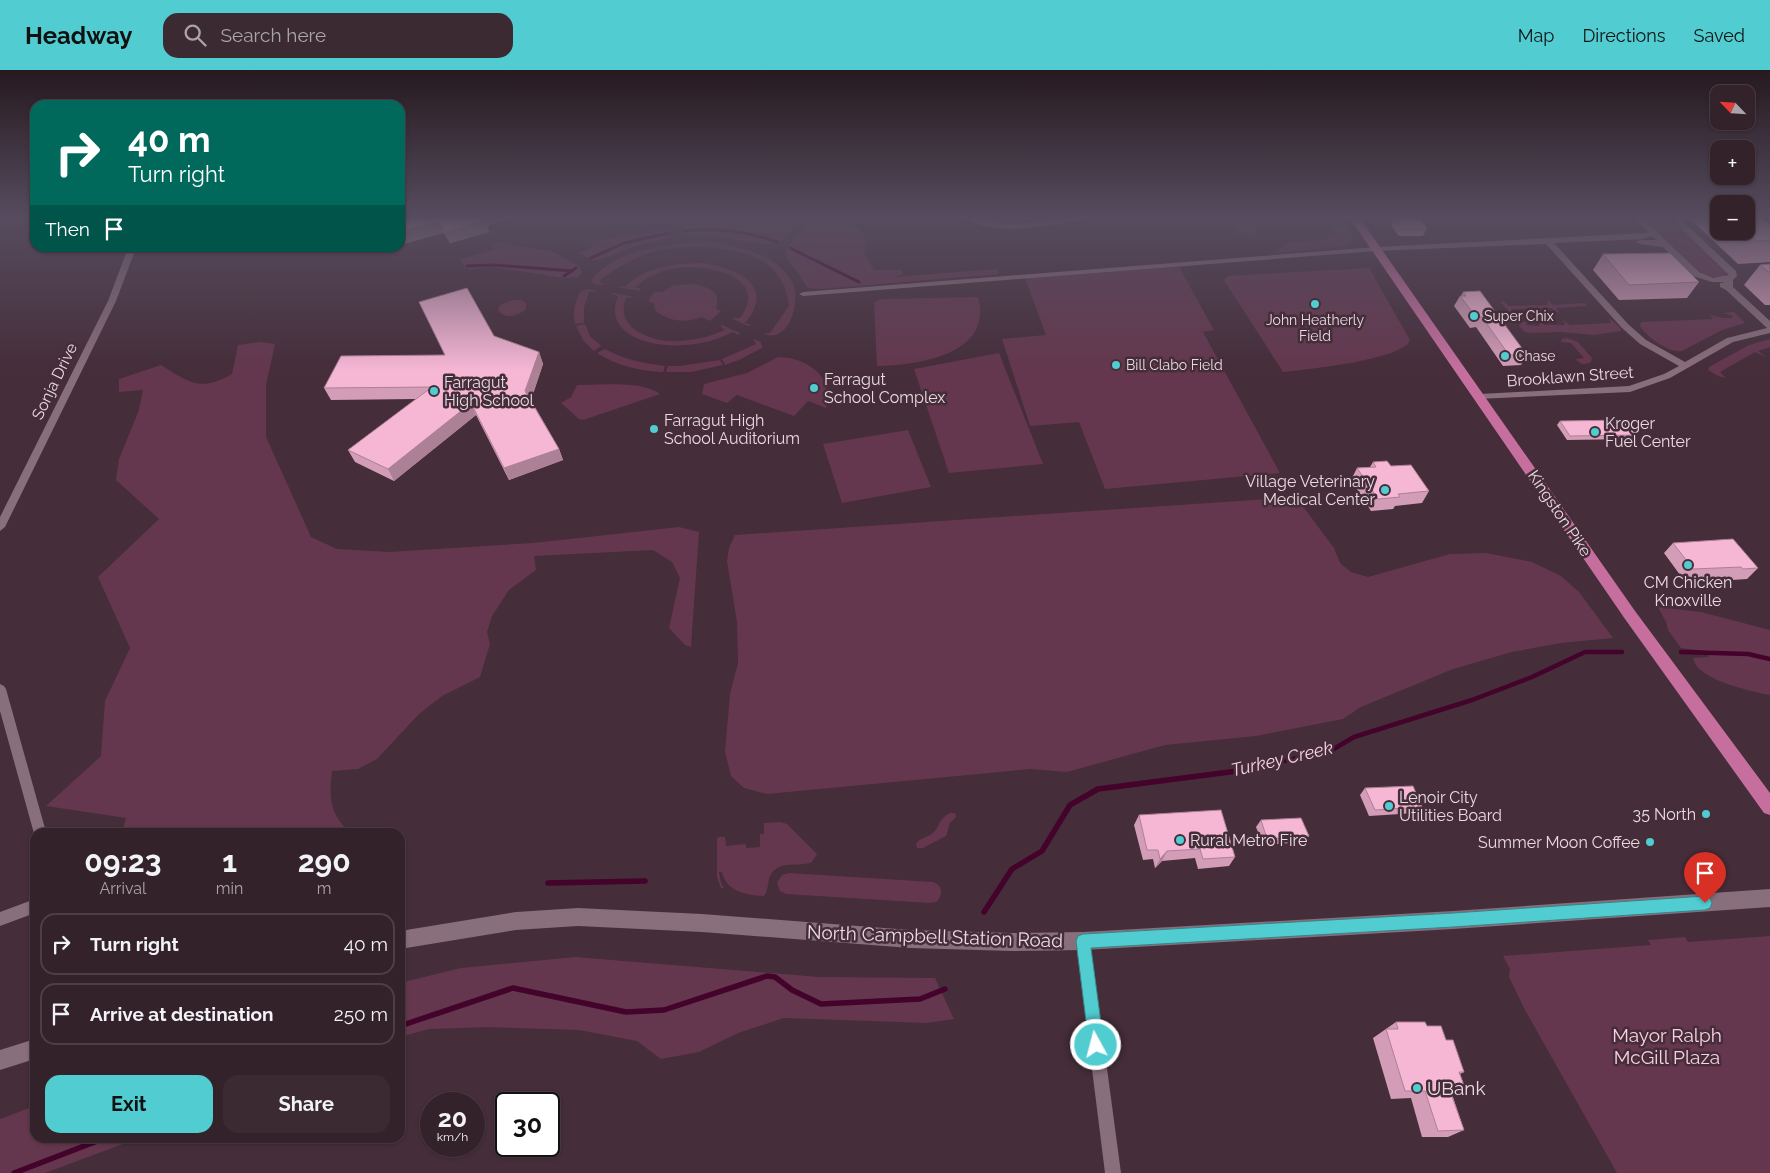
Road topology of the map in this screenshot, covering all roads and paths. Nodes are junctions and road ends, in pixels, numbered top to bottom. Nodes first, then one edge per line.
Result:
1 (124, 268) edge
2 (1128, 268) edge
3 (1390, 268) edge
4 (1573, 268) edge
5 (1690, 268) edge
6 (1728, 268) edge
7 (1729, 283) junction
8 (803, 294) dead end
9 (1770, 326) edge
10 (1770, 330) edge
11 (1686, 366) junction
12 (1480, 397) junction
13 (0, 527) edge
14 (0, 689) edge
15 (1770, 807) edge
16 (37, 828) edge
17 (1770, 898) edge
18 (30, 908) edge
19 (0, 919) edge
20 (405, 939) edge
21 (1083, 941) junction
22 (30, 1051) edge
23 (0, 1060) edge
24 (1113, 1173) edge

1 - 13 street, Sonja Drive
2 - 8 street
3 - 12 main road, Kingston Pike
4 - 11 street
5 - 7 street
6 - 7 street
7 - 9 street
10 - 11 street, Brooklawn Street
11 - 12 street, Brooklawn Street
12 - 15 main road, Kingston Pike
14 - 16 street
17 - 21 main road, North Campbell Station Road
18 - 19 street
20 - 21 main road, North Campbell Station Road
21 - 24 street
22 - 23 main road

